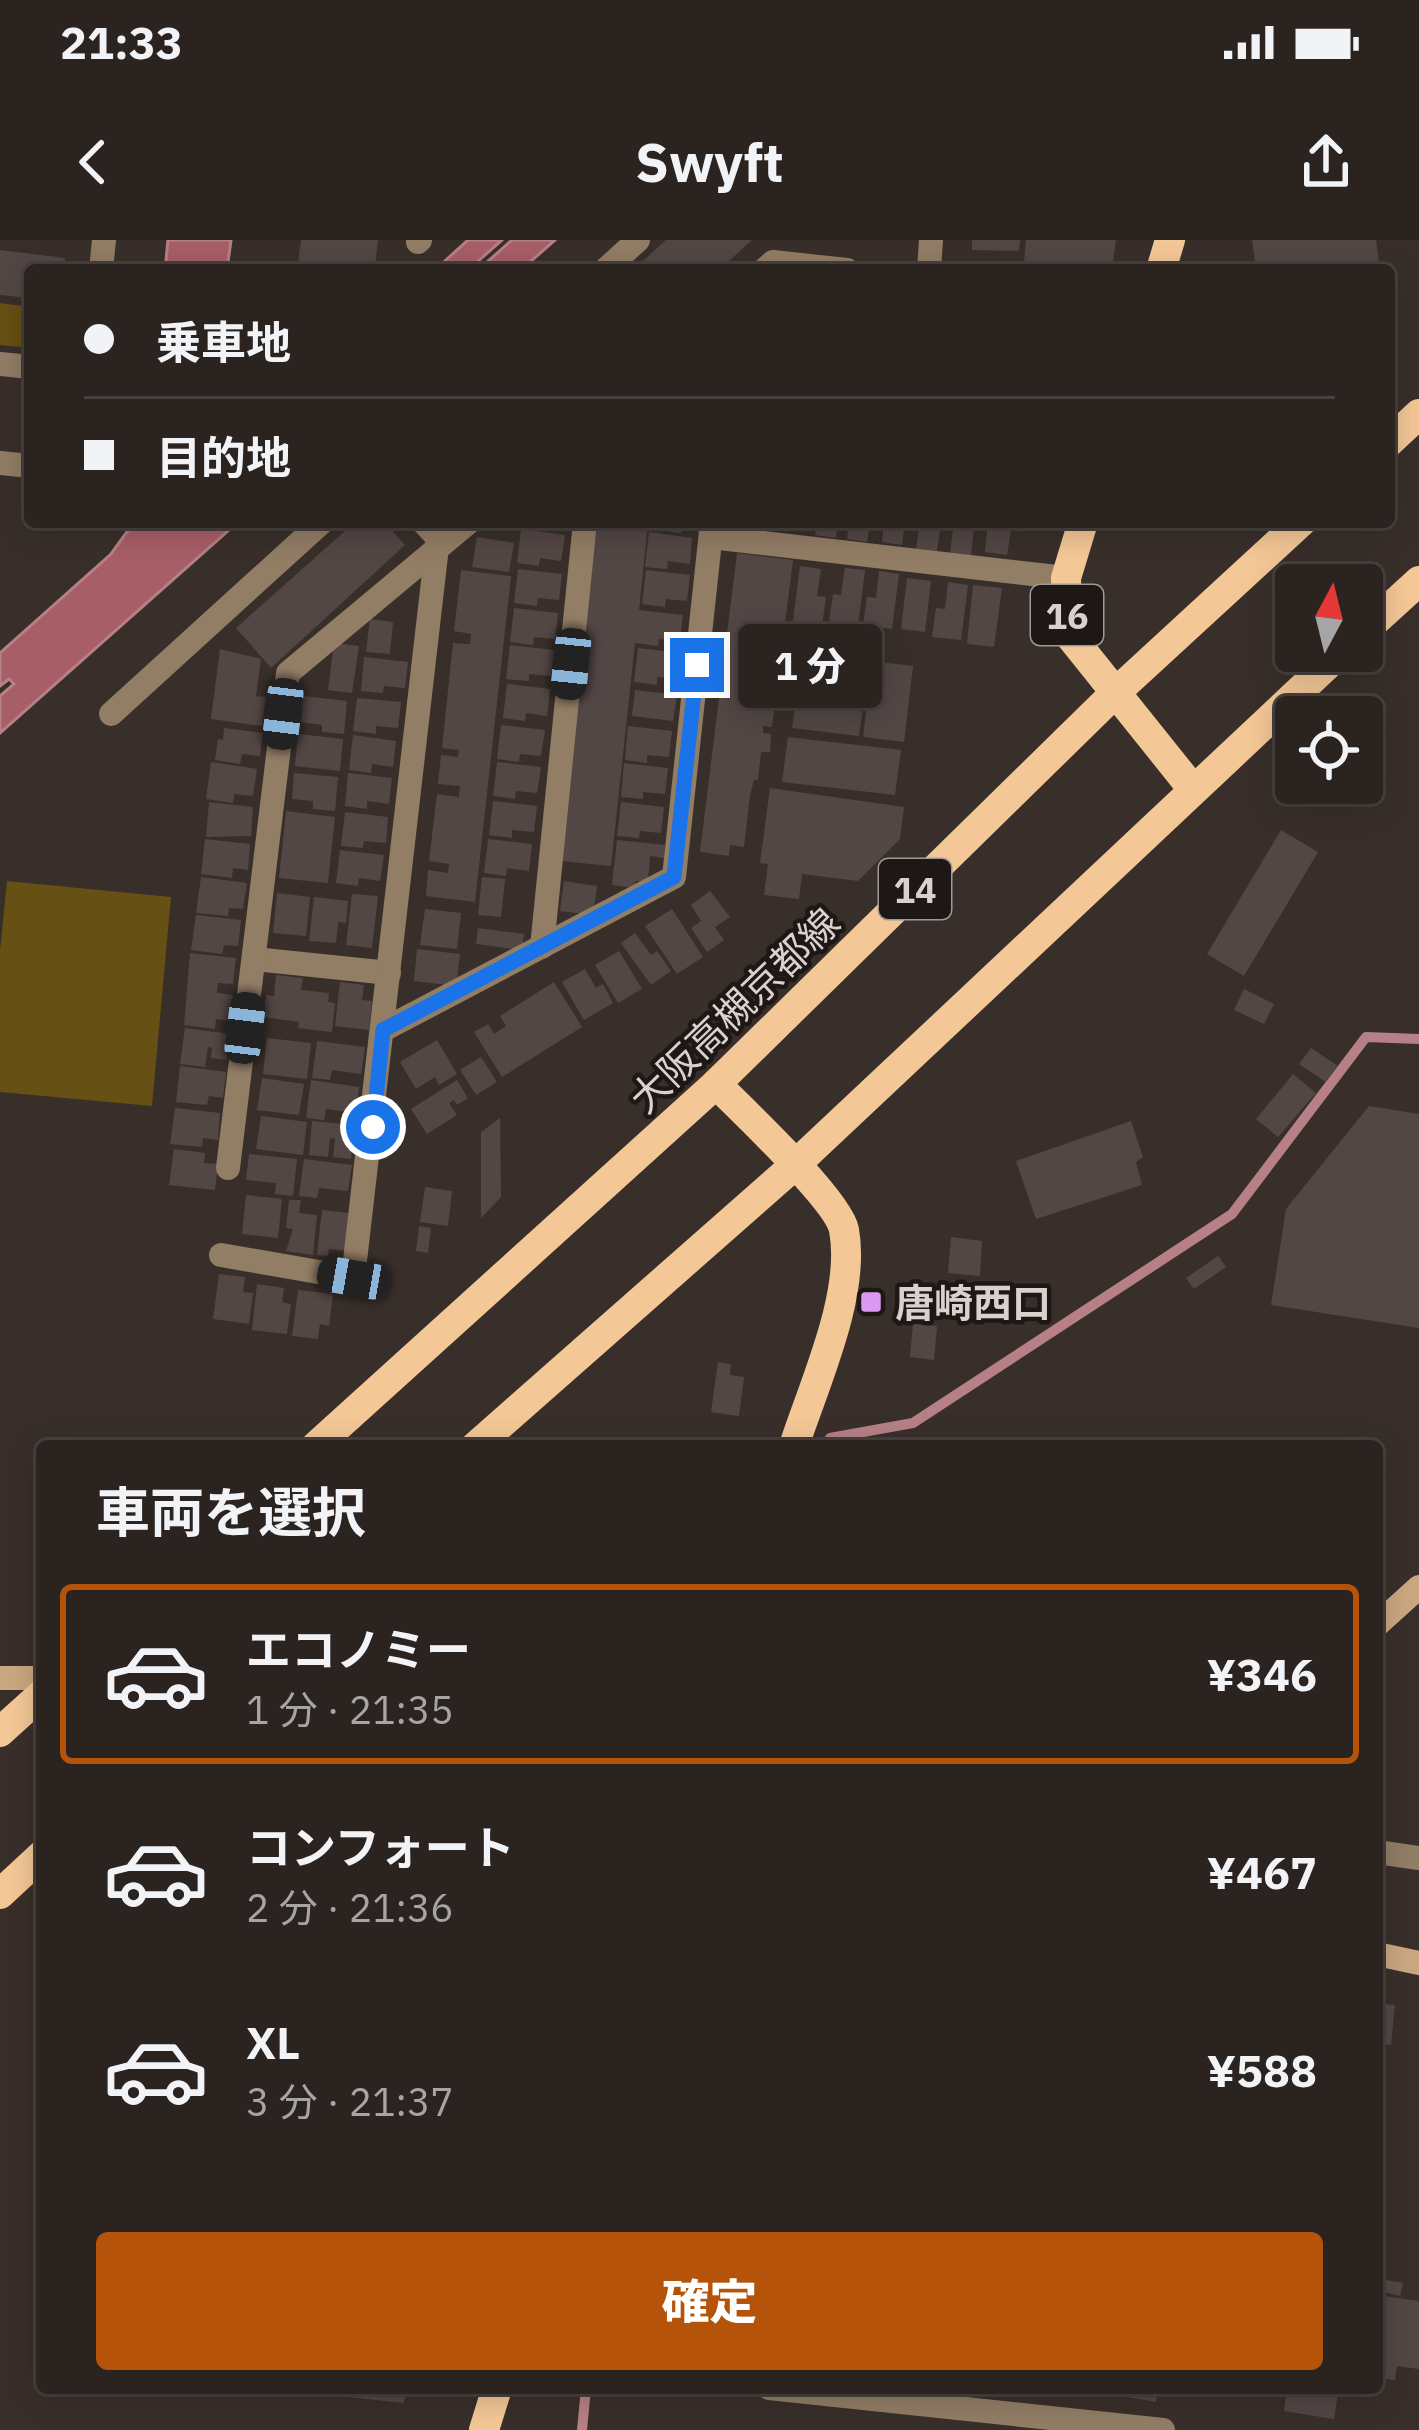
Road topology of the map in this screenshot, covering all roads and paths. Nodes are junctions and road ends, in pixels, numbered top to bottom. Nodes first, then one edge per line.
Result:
1 (638, 240) edge
2 (612, 264) edge
3 (1419, 414) edge
4 (1395, 436) edge
5 (315, 528) edge
6 (429, 528) edge
7 (462, 528) edge
8 (584, 528) edge
9 (1081, 528) edge
10 (1294, 528) edge
11 (712, 530) edge
12 (437, 550) junction
13 (1066, 578) junction
14 (1419, 580) edge
15 (1383, 613) edge
16 (1319, 672) edge
17 (1114, 694) junction
18 (111, 713) dead end
19 (1192, 788) junction
20 (542, 946) junction
21 (254, 958) junction
22 (389, 973) junction
23 (383, 1030) junction
24 (716, 1084) junction
25 (796, 1164) junction
26 (228, 1168) dead end
27 (221, 1255) dead end
28 (323, 1440) edge
29 (483, 1440) edge
30 (796, 1440) edge
31 (1419, 1587) edge
32 (1383, 1619) edge
33 (0, 1678) edge
34 (36, 1678) edge
35 (36, 1699) edge
36 (0, 1732) edge
37 (1383, 1853) edge
38 (1419, 1858) edge
39 (36, 1861) edge
40 (0, 1894) edge
41 (1383, 1955) edge
42 (1419, 1964) edge
43 (495, 2394) edge
44 (825, 2394) edge
45 (484, 2430) edge
46 (1162, 2430) edge

1 - 2 street
3 - 4 main road
5 - 18 street
6 - 12 street
7 - 12 street
8 - 20 street
9 - 13 main road, 16
10 - 17 main road, 大阪高槻京都線 / 14
11 - 13 street
11 - 20 street
12 - 21 street
12 - 22 street
13 - 17 main road, 16
14 - 15 main road
16 - 19 main road
17 - 19 main road, 16
17 - 24 main road, 大阪高槻京都線 / 14
19 - 25 main road
20 - 23 street
21 - 22 street
21 - 26 street
22 - 23 street
23 - 27 street
24 - 25 main road
24 - 28 main road, 大阪高槻京都線 / 14
25 - 29 main road
25 - 30 main road
31 - 32 main road
33 - 34 main road
35 - 36 main road
37 - 38 street
39 - 40 main road
41 - 42 main road
43 - 45 main road
44 - 46 street

